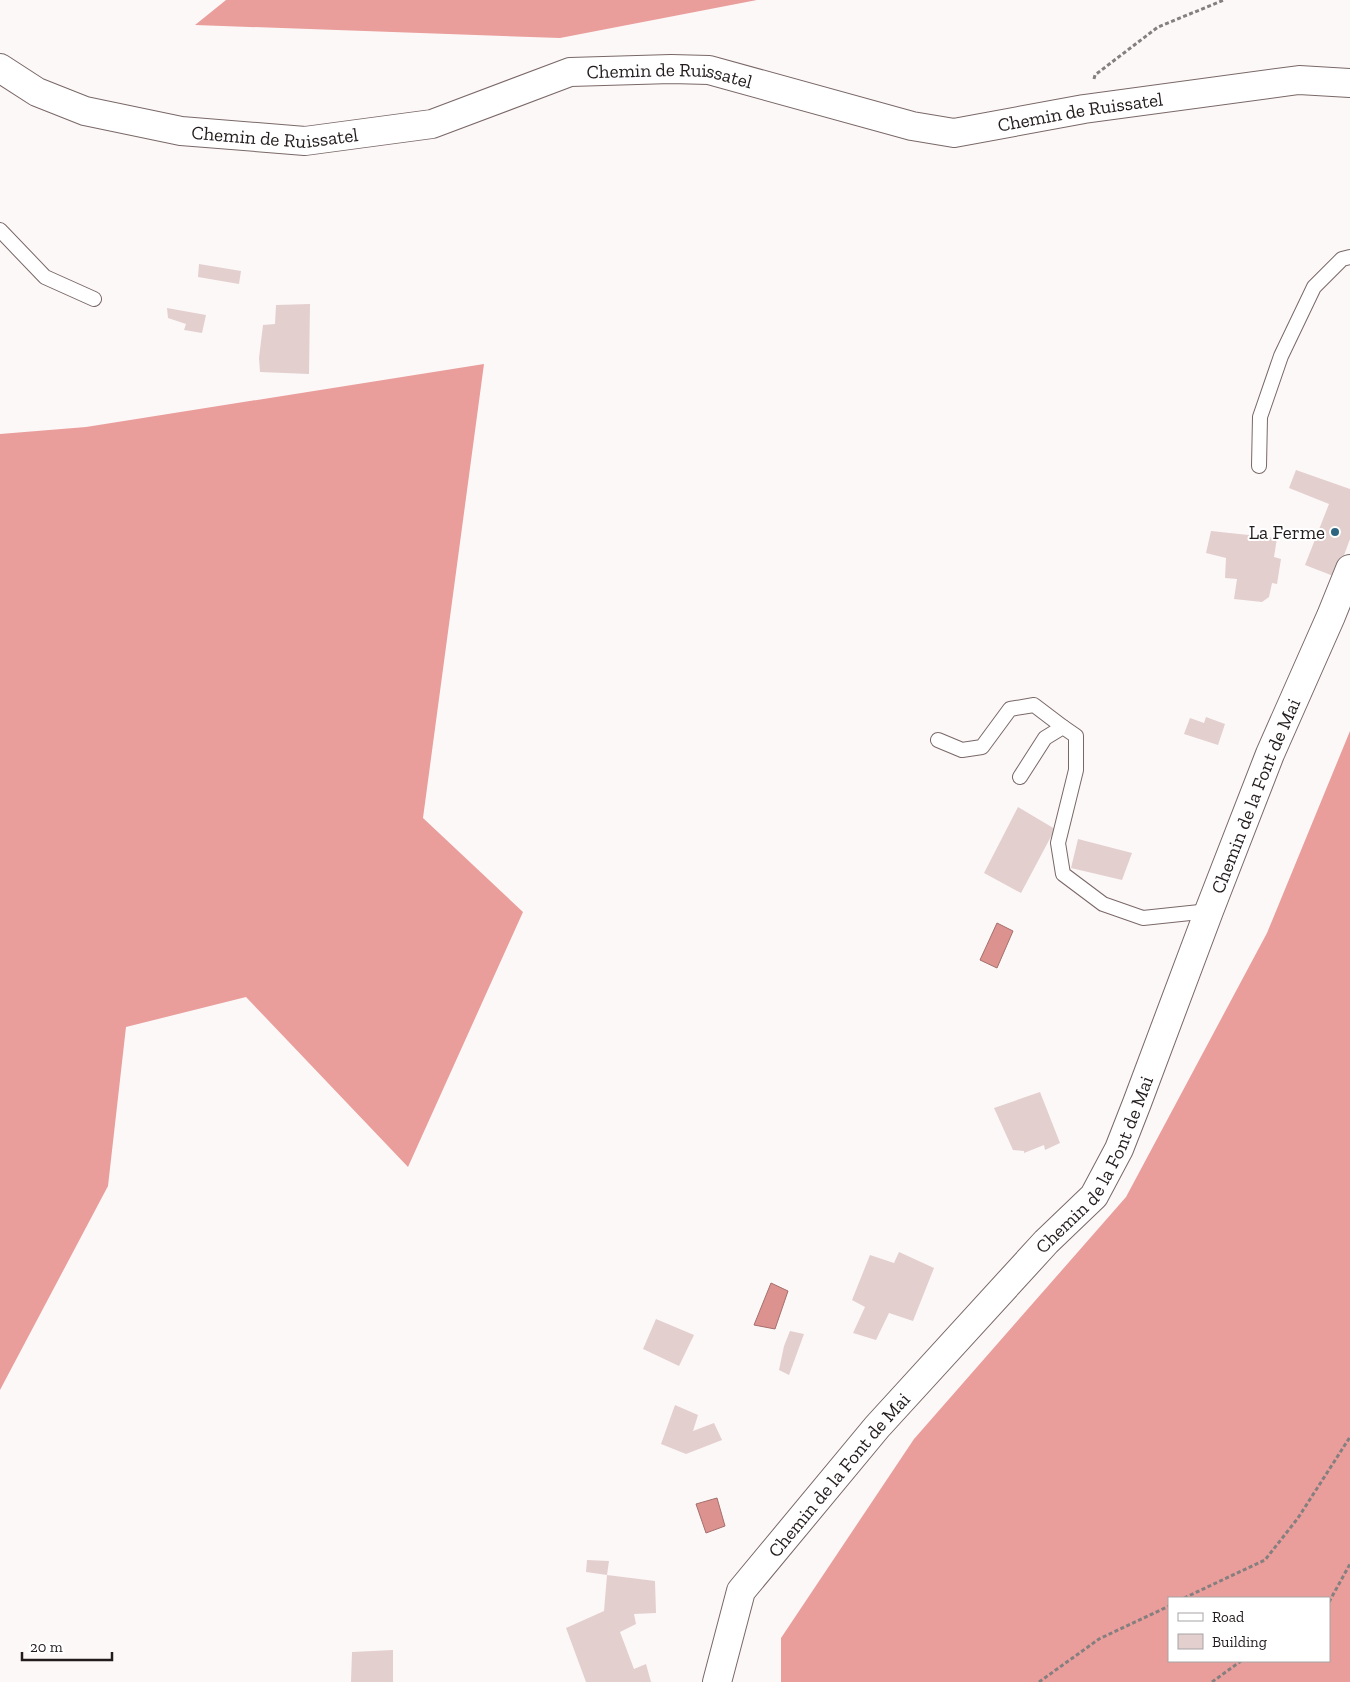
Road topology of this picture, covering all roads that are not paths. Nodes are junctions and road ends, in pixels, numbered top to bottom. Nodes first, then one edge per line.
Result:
1 (0, 68) edge
2 (1350, 83) edge
3 (0, 230) edge
4 (1350, 257) edge
5 (94, 300) dead end
6 (1259, 466) dead end
7 (1350, 569) edge
8 (1062, 727) junction
9 (938, 740) dead end
10 (1020, 776) dead end
11 (1209, 911) junction
12 (718, 1682) edge

1 - 2 street, Chemin de Ruissatel
3 - 5 lane
4 - 6 lane
7 - 11 street, Chemin de la Font de Mai
8 - 9 lane
8 - 10 lane
8 - 11 lane
11 - 12 street, Chemin de la Font de Mai

